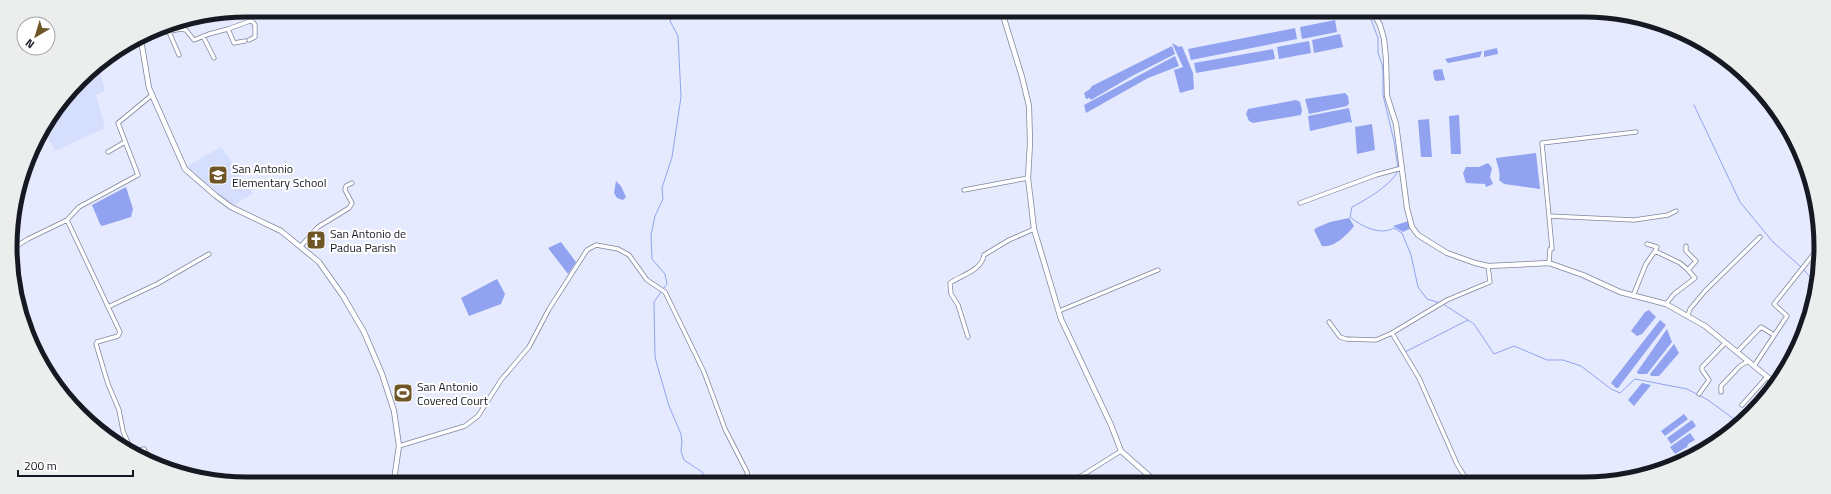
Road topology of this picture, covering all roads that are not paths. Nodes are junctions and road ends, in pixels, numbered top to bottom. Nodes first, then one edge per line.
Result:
1 (1004, 17) edge
2 (1376, 17) edge
3 (228, 29) junction
4 (168, 32) joint
5 (203, 36) junction
6 (249, 40) dead end
7 (245, 41) dead end
8 (143, 42) edge
9 (179, 55) dead end
10 (214, 58) dead end
11 (152, 95) junction
12 (1636, 132) dead end
13 (125, 142) junction
14 (108, 152) dead end
15 (1402, 168) junction
16 (1028, 178) junction
17 (352, 183) dead end
18 (964, 190) dead end
19 (1300, 203) dead end
20 (1676, 211) dead end
21 (1549, 216) junction
22 (67, 220) junction
23 (1034, 229) junction
24 (1760, 237) dead end
25 (1647, 244) dead end
26 (17, 246) edge
27 (301, 246) junction
28 (1686, 246) dead end
29 (1654, 251) junction
30 (209, 254) dead end
31 (1814, 254) edge
32 (1549, 263) junction
33 (1488, 266) junction
34 (1158, 270) dead end
35 (1688, 270) junction
36 (1633, 296) junction
37 (1666, 304) junction
38 (108, 308) junction
39 (1059, 312) junction
40 (1688, 315) junction
41 (1329, 322) dead end
42 (1392, 333) junction
43 (1774, 335) junction
44 (968, 337) dead end
45 (1726, 343) junction
46 (1737, 352) junction
47 (1748, 361) junction
48 (1754, 366) junction
49 (1767, 377) junction
50 (1771, 380) edge
51 (1721, 392) dead end
52 (1699, 394) dead end
53 (1742, 405) dead end
54 (129, 444) edge
55 (399, 446) junction
56 (1121, 451) junction
57 (394, 477) edge
58 (748, 477) edge
59 (1079, 477) edge
60 (1150, 477) edge
61 (1465, 477) edge

1 - 16 street
2 - 15 street
3 - 5 street
3 - 6 street
3 - 7 street
4 - 5 street
4 - 9 street
5 - 10 street
8 - 11 street
11 - 13 street
11 - 27 street
12 - 21 street
13 - 14 street
13 - 22 street
15 - 19 street
15 - 33 street
16 - 18 street
16 - 23 street
17 - 27 street
20 - 21 street
21 - 32 street
22 - 26 street
22 - 38 street
23 - 39 street
23 - 44 street
24 - 40 street
25 - 29 street
27 - 55 street
28 - 35 street
29 - 35 street
29 - 36 street
30 - 38 street
31 - 43 street
32 - 33 street
32 - 36 street
33 - 42 street
34 - 39 street
35 - 37 street
36 - 37 street
37 - 40 street
38 - 54 street
39 - 56 street
40 - 45 street
41 - 42 street
42 - 61 street
43 - 46 street
43 - 48 street
45 - 46 street
45 - 52 street
46 - 47 street
47 - 48 street
47 - 51 street
48 - 49 street
49 - 50 street
49 - 53 street
55 - 57 street
55 - 58 street
56 - 59 street
56 - 60 street

